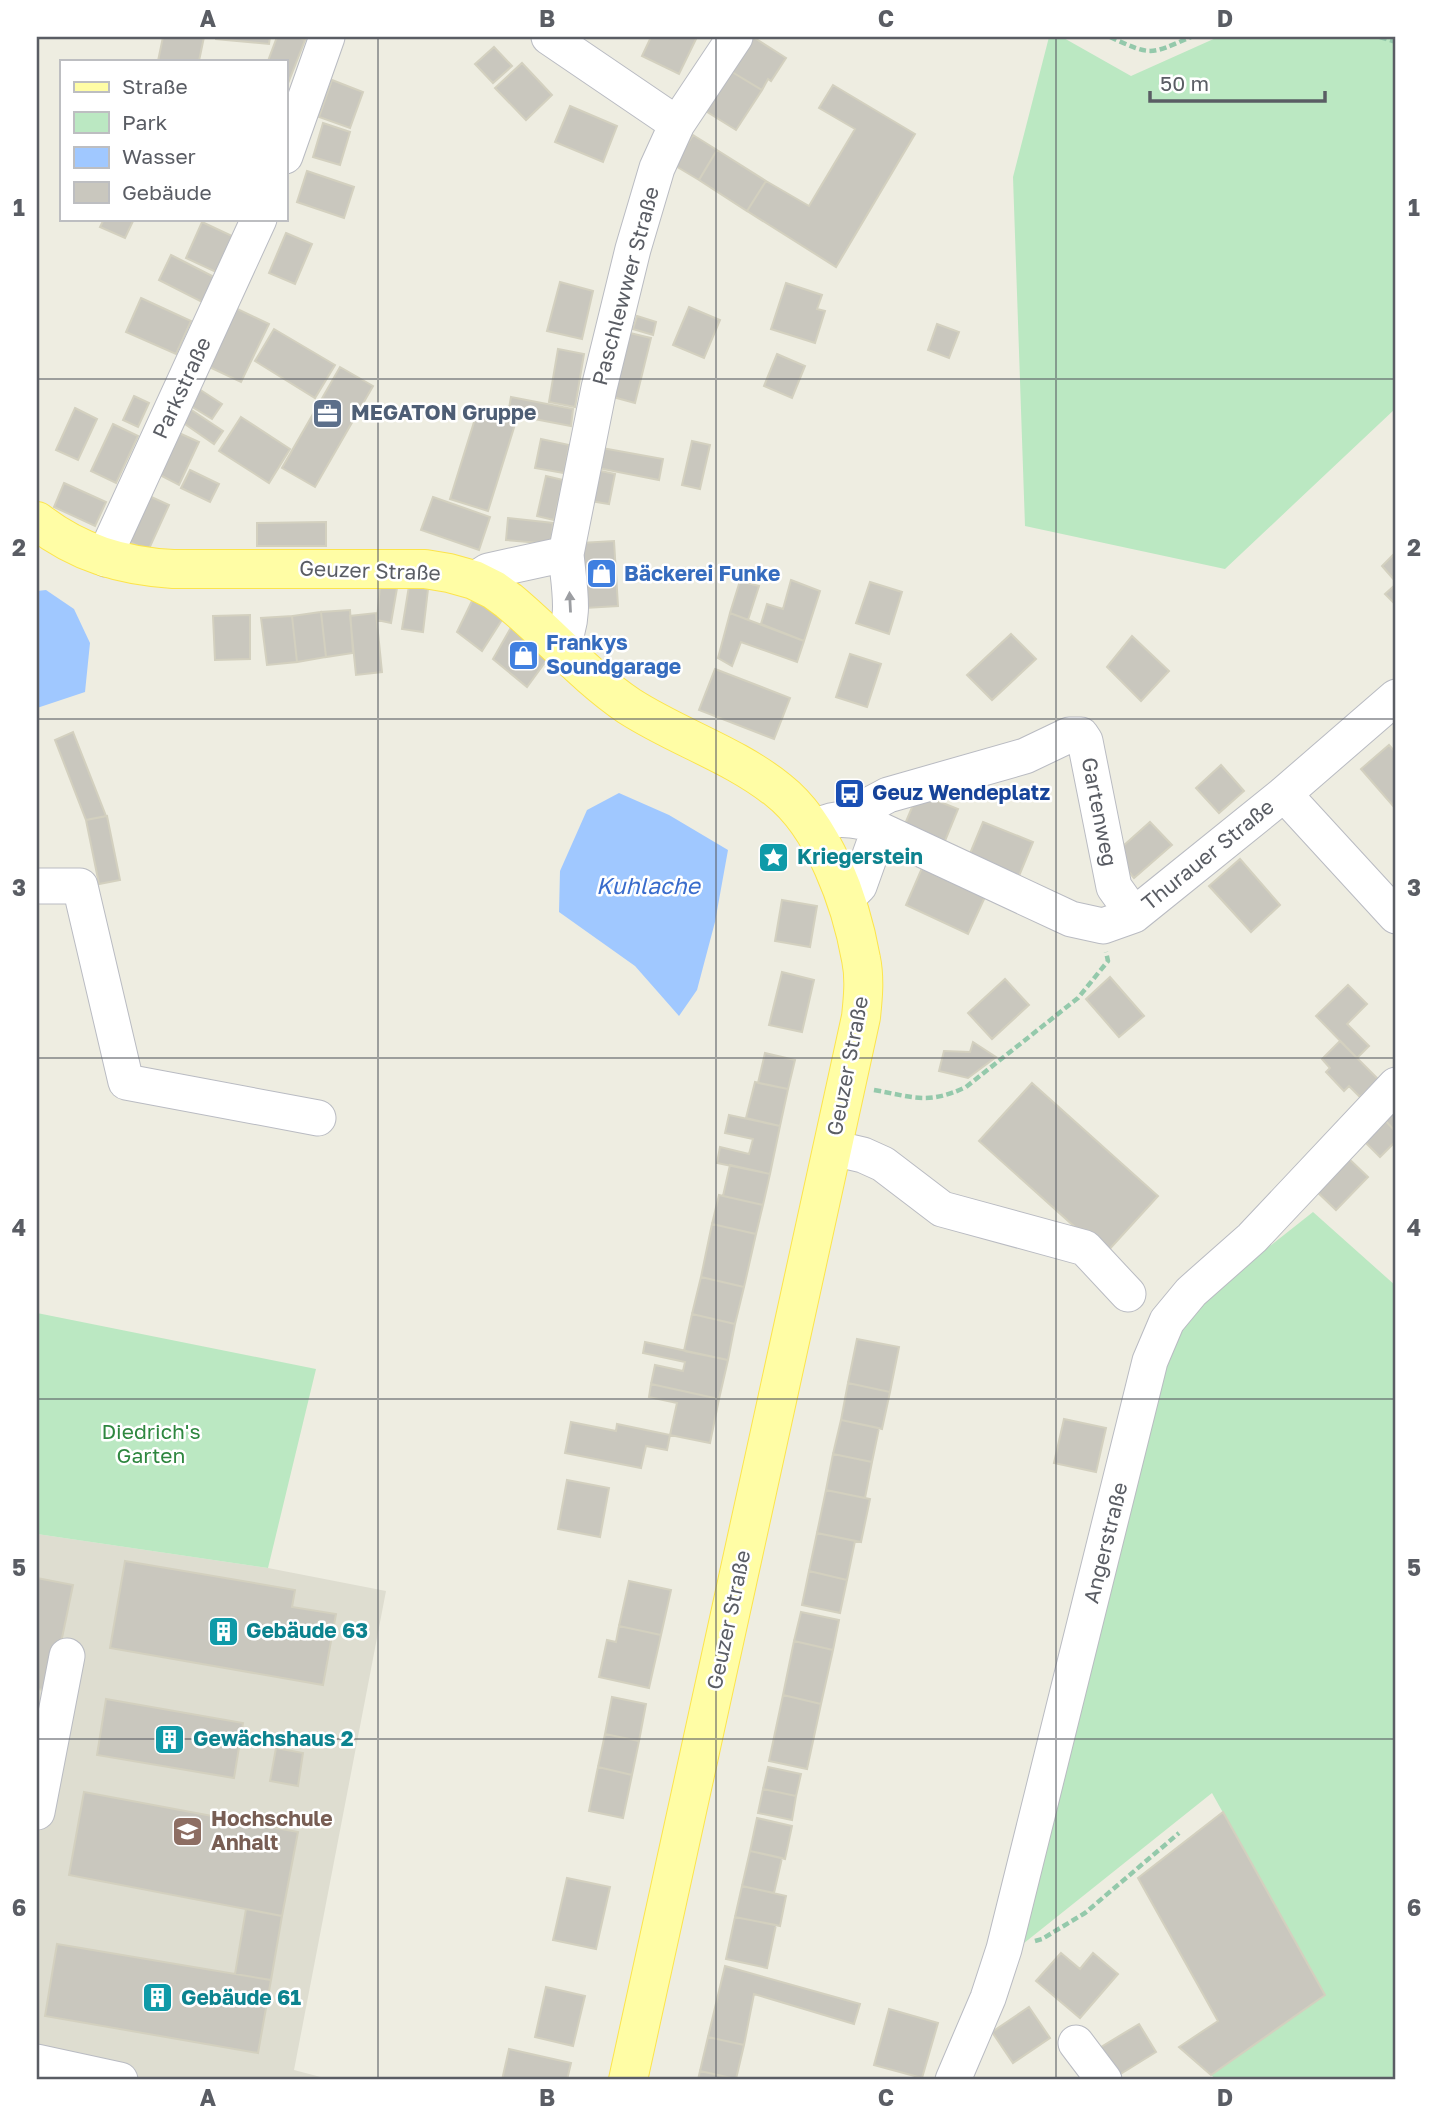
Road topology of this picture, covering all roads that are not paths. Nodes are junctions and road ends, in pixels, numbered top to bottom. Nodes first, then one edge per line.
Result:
1 (327, 37) edge
2 (549, 37) edge
3 (735, 37) edge
4 (677, 124) junction
5 (287, 150) edge
6 (259, 220) edge
7 (43, 535) edge
8 (566, 554) junction
9 (106, 559) junction
10 (474, 580) junction
11 (560, 648) junction
12 (1396, 697) edge
13 (1284, 794) junction
14 (871, 826) junction
15 (812, 829) junction
16 (37, 886) edge
17 (845, 900) junction
18 (1396, 916) edge
19 (1118, 921) junction
20 (1396, 1085) edge
21 (318, 1118) dead end
22 (833, 1148) junction
23 (1128, 1294) dead end
24 (67, 1657) dead end
25 (37, 1812) edge
26 (1076, 2043) dead end
27 (37, 2063) edge
28 (120, 2080) edge
29 (628, 2080) edge
30 (953, 2080) edge
31 (1104, 2080) edge

1 - 5 street
2 - 4 street
3 - 4 street, Paschlewwer Straße
4 - 8 street, Paschlewwer Straße
6 - 9 street, Parkstraße
7 - 9 main road, Geuzer Straße
8 - 10 street
11 -> 8 street, Paschlewwer Straße
9 - 10 main road, Geuzer Straße
10 - 11 main road, Geuzer Straße
11 - 15 main road, Geuzer Straße
12 - 13 street, Thurauer Straße
13 - 18 street
13 - 19 street, Thurauer Straße
14 - 15 street
14 - 17 street
14 - 19 street
14 - 19 street, Gartenweg
15 - 17 main road, Geuzer Straße
16 - 21 street
17 - 22 main road, Geuzer Straße
20 - 30 street, Angerstraße
22 - 23 street
22 - 29 main road, Geuzer Straße
24 - 25 street
26 - 31 street
27 - 28 street

